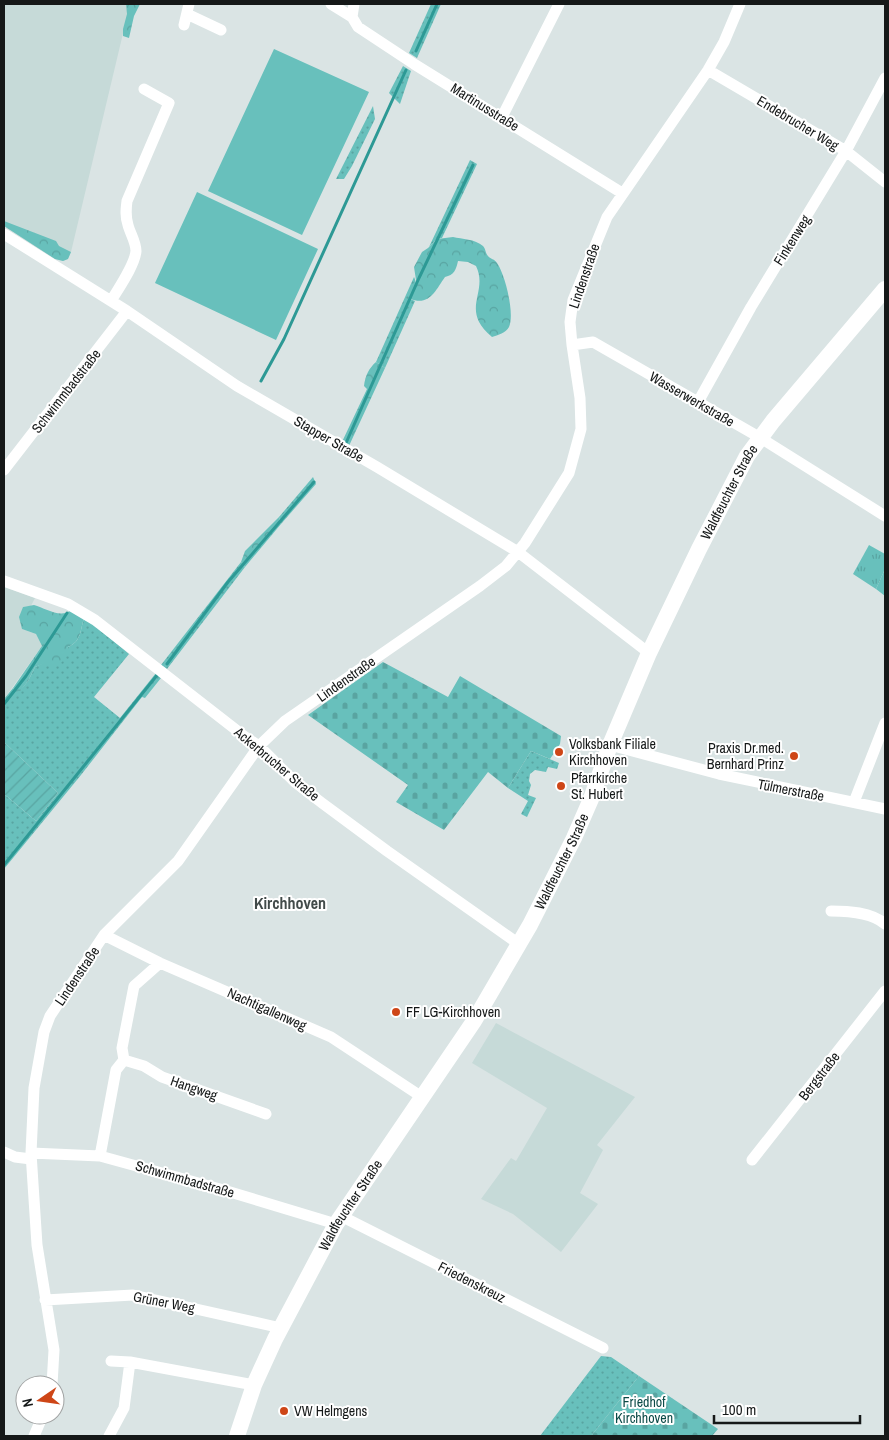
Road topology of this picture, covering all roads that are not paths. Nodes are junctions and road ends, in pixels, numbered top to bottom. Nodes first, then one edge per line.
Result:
1 (331, 4) edge
2 (354, 4) edge
3 (559, 4) edge
4 (740, 4) edge
5 (187, 14) edge
6 (352, 18) junction
7 (221, 30) dead end
8 (708, 70) junction
9 (885, 78) edge
10 (144, 89) dead end
11 (502, 117) junction
12 (846, 151) junction
13 (885, 182) edge
14 (622, 193) junction
15 (4, 234) edge
16 (885, 289) edge
17 (112, 301) junction
18 (127, 311) junction
19 (572, 345) junction
20 (698, 402) junction
21 (759, 437) junction
22 (4, 470) edge
23 (885, 516) edge
24 (518, 552) junction
25 (4, 581) edge
26 (649, 653) junction
27 (885, 724) edge
28 (610, 745) junction
29 (259, 746) junction
30 (854, 802) junction
31 (885, 810) edge
32 (831, 911) dead end
33 (885, 924) edge
34 (104, 935) junction
35 (519, 944) junction
36 (160, 963) junction
37 (885, 991) edge
38 (124, 1060) junction
39 (422, 1097) junction
40 (266, 1114) dead end
41 (4, 1152) edge
42 (31, 1156) junction
43 (100, 1156) junction
44 (752, 1160) dead end
45 (338, 1220) junction
46 (45, 1300) junction
47 (281, 1328) junction
48 (603, 1348) dead end
49 (111, 1362) dead end
50 (130, 1362) junction
51 (53, 1375) edge
52 (254, 1385) junction
53 (109, 1436) edge
54 (237, 1436) edge

1 - 6 street, Martinusstraße
2 - 6 street
3 - 11 street
4 - 8 street, Lindenstraße
5 - 7 street
6 - 11 street, Martinusstraße
8 - 12 street, Endebrucher Weg
8 - 14 street, Lindenstraße
9 - 12 street, Finkenweg
10 - 17 street
11 - 14 street, Martinusstraße
12 - 13 street, Endebrucher Weg
12 - 20 street, Finkenweg
14 - 19 street, Lindenstraße
15 - 17 street, Stapper Straße
16 - 21 street, Waldfeuchter Straße
17 - 18 street, Stapper Straße
18 - 22 street, Schwimmbadstraße
18 - 24 street, Stapper Straße
19 - 20 street, Wasserwerkstraße
19 - 24 street, Lindenstraße
20 - 21 street, Wasserwerkstraße
21 - 23 street, Wasserwerkstraße
21 - 26 street, Waldfeuchter Straße
24 - 26 street, Stapper Straße
24 - 29 street, Lindenstraße
25 - 29 street, Ackerbrucher Straße
26 - 28 street, Waldfeuchter Straße
27 - 30 street
28 - 30 street, Tülmerstraße
28 - 35 street, Waldfeuchter Straße
29 - 34 street, Lindenstraße
29 - 35 street, Ackerbrucher Straße
30 - 31 street, Tülmerstraße
32 - 33 street
34 - 36 street, Nachtigallenweg
34 - 42 street, Lindenstraße
35 - 39 street, Waldfeuchter Straße
36 - 38 street
36 - 39 street, Nachtigallenweg
37 - 44 street, Bergstraße
38 - 40 street, Hangweg
38 - 43 street
39 - 45 street, Waldfeuchter Straße
41 - 42 street, Schwimmbadstraße
42 - 43 street, Schwimmbadstraße
42 - 46 street, Lindenstraße
43 - 45 street, Schwimmbadstraße
45 - 47 street, Waldfeuchter Straße
45 - 48 street, Friedenskreuz
46 - 47 street, Grüner Weg
46 - 51 street, Lindenstraße
47 - 52 street, Waldfeuchter Straße
49 - 50 street
50 - 52 street
50 - 53 street
52 - 54 street, Waldfeuchter Straße

